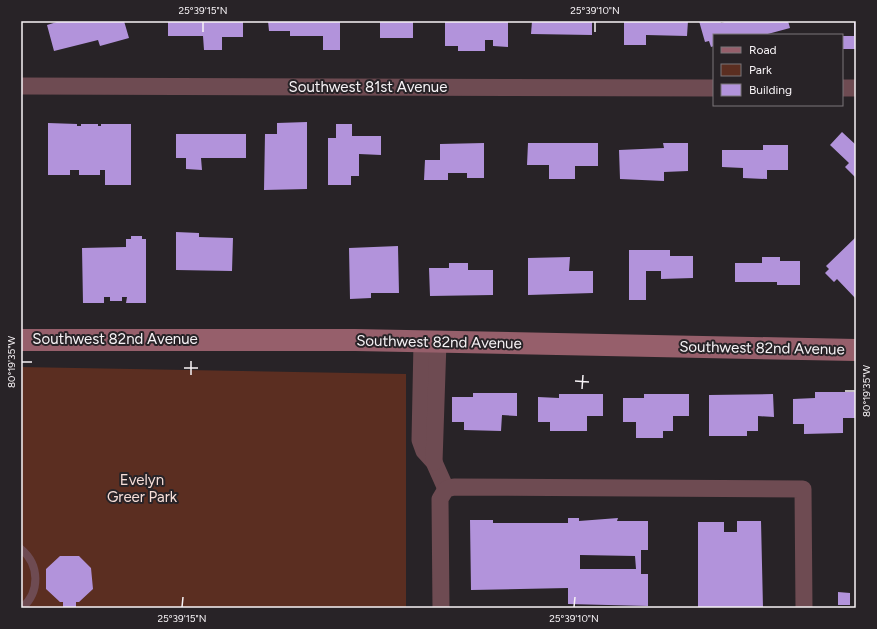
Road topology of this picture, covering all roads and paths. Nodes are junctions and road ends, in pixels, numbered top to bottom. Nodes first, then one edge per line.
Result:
1 (21, 86) edge
2 (713, 88) edge
3 (843, 88) edge
4 (856, 88) edge
5 (21, 340) edge
6 (430, 342) junction
7 (856, 350) edge
8 (446, 489) junction
9 (21, 549) edge
10 (22, 608) edge
11 (441, 608) edge
12 (804, 608) edge

1 - 2 street, Southwest 81st Avenue
3 - 4 street
5 - 6 street, Southwest 82nd Avenue
6 - 7 street, Southwest 82nd Avenue
6 - 8 street
8 - 11 street
8 - 12 street
9 - 10 lane

